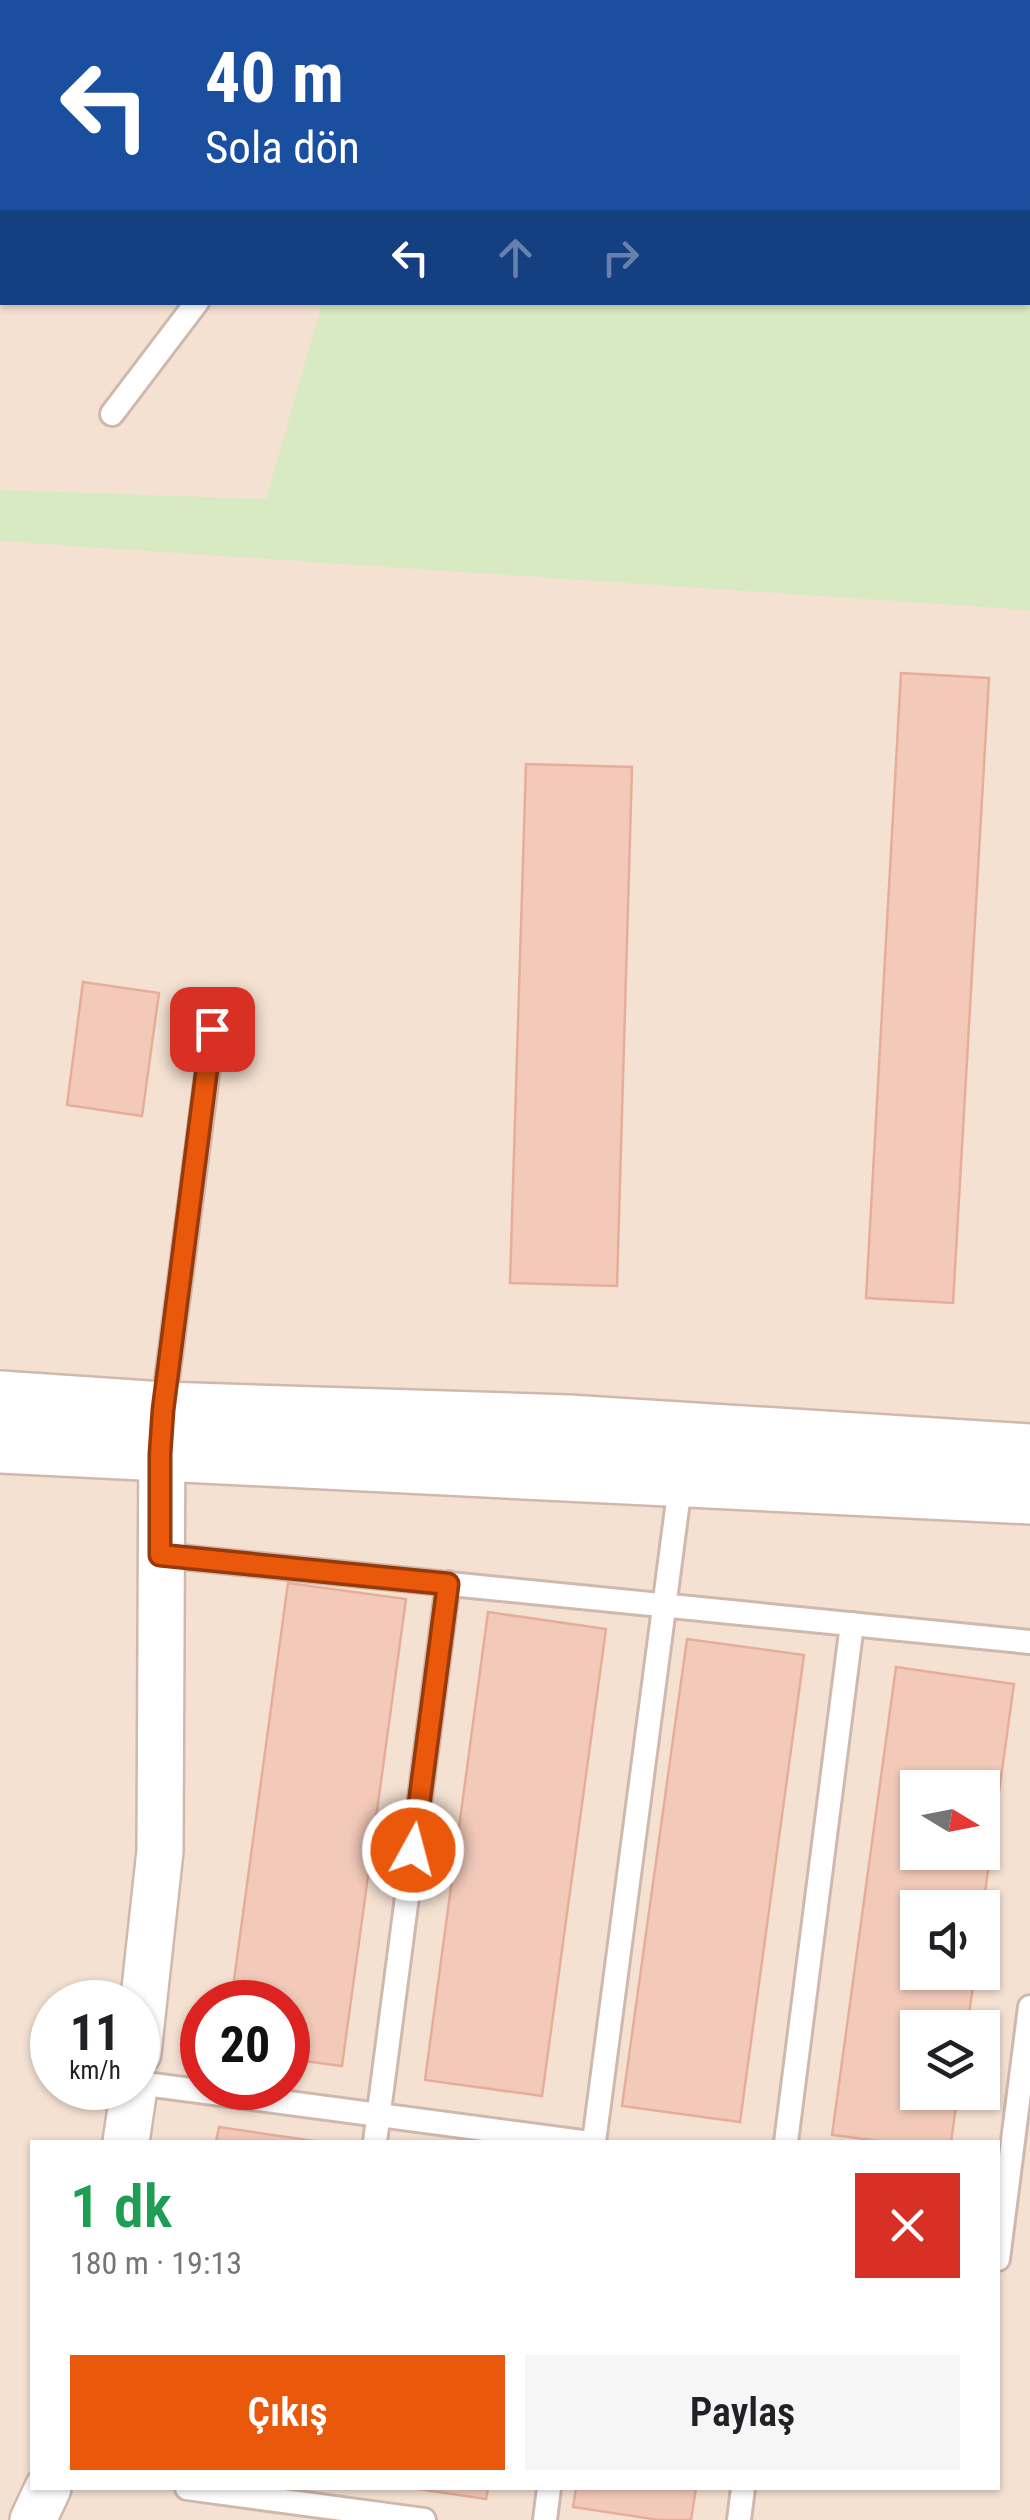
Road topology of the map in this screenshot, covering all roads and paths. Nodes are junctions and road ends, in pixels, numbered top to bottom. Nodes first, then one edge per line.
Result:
1 (195, 305) edge
2 (112, 414) dead end
3 (212, 1029) dead end
4 (0, 1398) edge
5 (162, 1432) junction
6 (0, 1444) edge
7 (1030, 1452) edge
8 (680, 1478) junction
9 (1030, 1496) edge
10 (160, 1555) junction
11 (448, 1584) junction
12 (664, 1606) junction
13 (852, 1624) junction
14 (1030, 1642) edge
15 (146, 1980) edge
16 (1030, 2007) edge
17 (160, 2088) edge
18 (132, 2110) edge
19 (379, 2116) junction
20 (126, 2140) edge
21 (375, 2140) edge
22 (566, 2140) edge
23 (594, 2140) edge
24 (786, 2140) edge
25 (1002, 2192) edge
26 (1000, 2226) edge
27 (47, 2490) edge
28 (218, 2490) edge
29 (550, 2490) edge
30 (743, 2490) edge
31 (326, 2497) edge
32 (32, 2520) edge
33 (424, 2520) edge
34 (545, 2520) edge
35 (739, 2520) edge

1 - 2 lane
3 - 5 lane
4 - 5 street
5 - 6 street
5 - 7 street
5 - 8 street
5 - 10 street
8 - 9 street
8 - 12 lane
10 - 11 lane
10 - 15 street
11 - 12 lane
11 - 19 lane
12 - 13 lane
12 - 23 lane
13 - 14 lane
13 - 24 lane
16 - 25 lane
17 - 19 lane
18 - 20 street
19 - 21 lane
19 - 22 lane
25 - 26 lane
27 - 32 street
28 - 31 lane
29 - 34 lane
30 - 35 lane
31 - 33 lane

